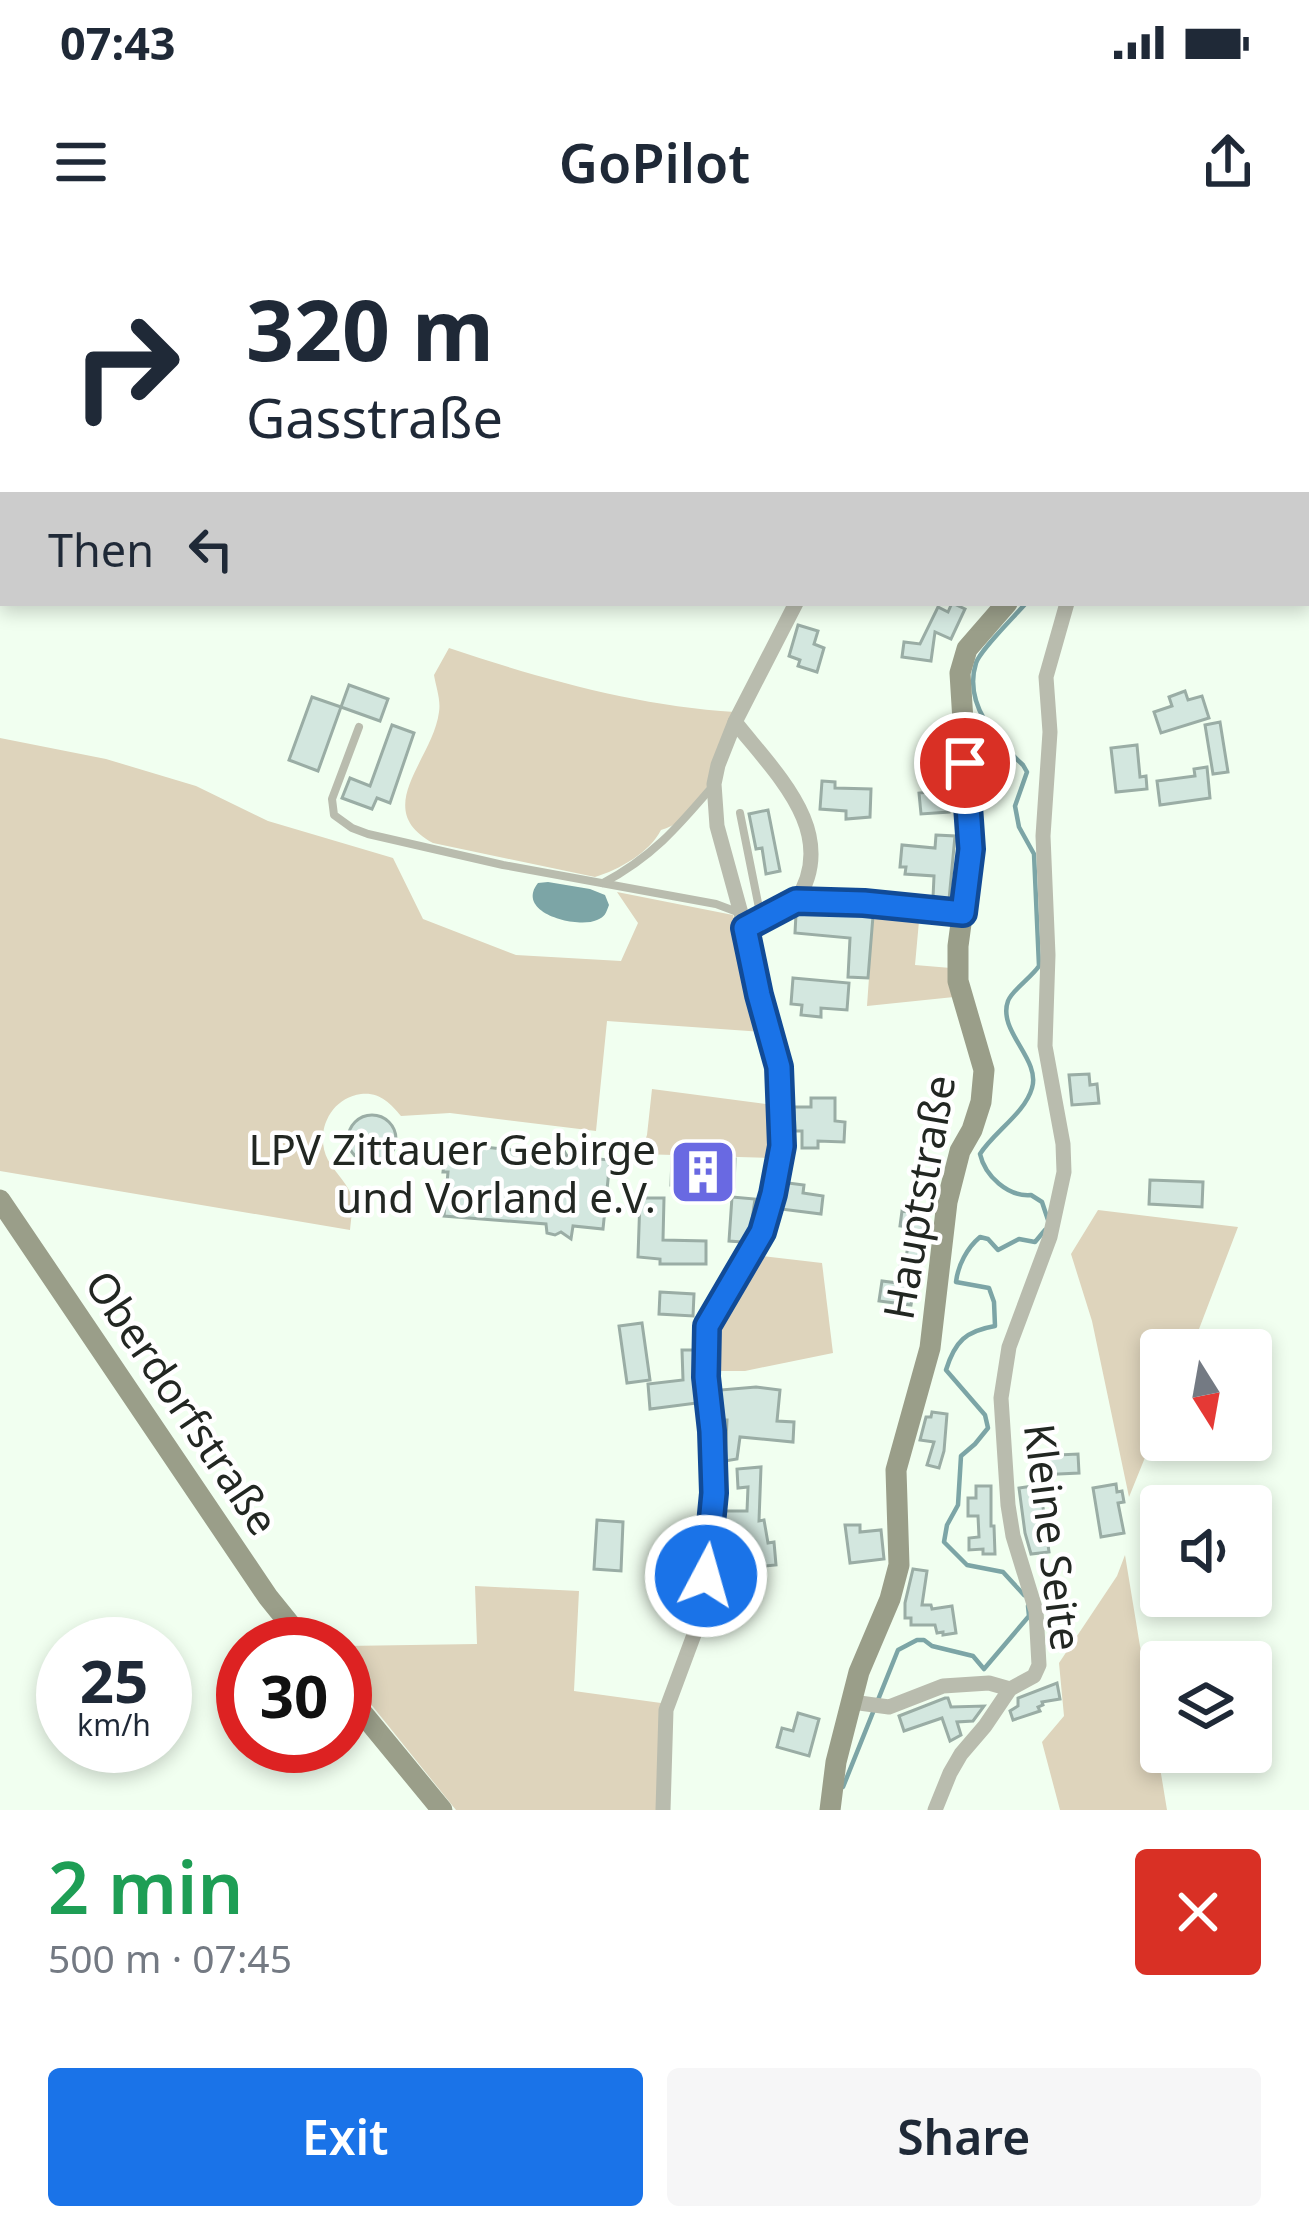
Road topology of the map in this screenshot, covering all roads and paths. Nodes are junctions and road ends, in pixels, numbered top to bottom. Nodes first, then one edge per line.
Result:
1 (794, 606) edge
2 (1004, 606) edge
3 (1066, 606) edge
4 (735, 722) junction
5 (358, 727) dead end
6 (724, 750) junction
7 (730, 767) dead end
8 (714, 784) junction
9 (740, 813) dead end
10 (601, 884) junction
11 (796, 901) junction
12 (963, 913) junction
13 (749, 920) junction
14 (0, 1200) edge
15 (284, 1617) edge
16 (1010, 1688) junction
17 (858, 1703) junction
18 (372, 1725) edge
19 (442, 1810) edge
20 (663, 1810) edge
21 (830, 1810) edge
22 (935, 1810) edge

1 - 4 street
2 - 12 street, Hauptstraße
3 - 16 street, Kleine Seite
4 - 6 street
4 - 11 street
5 - 10 lane
6 - 7 lane
6 - 8 street
8 - 10 lane
8 - 13 street
9 - 13 lane
10 - 13 lane
11 - 12 street
11 - 13 street
12 - 17 street, Hauptstraße
13 - 20 street
14 - 15 street, Oberdorfstraße
16 - 17 street, Kleine Seite
16 - 22 street, Kleine Seite
17 - 21 street, Hauptstraße
18 - 19 street

